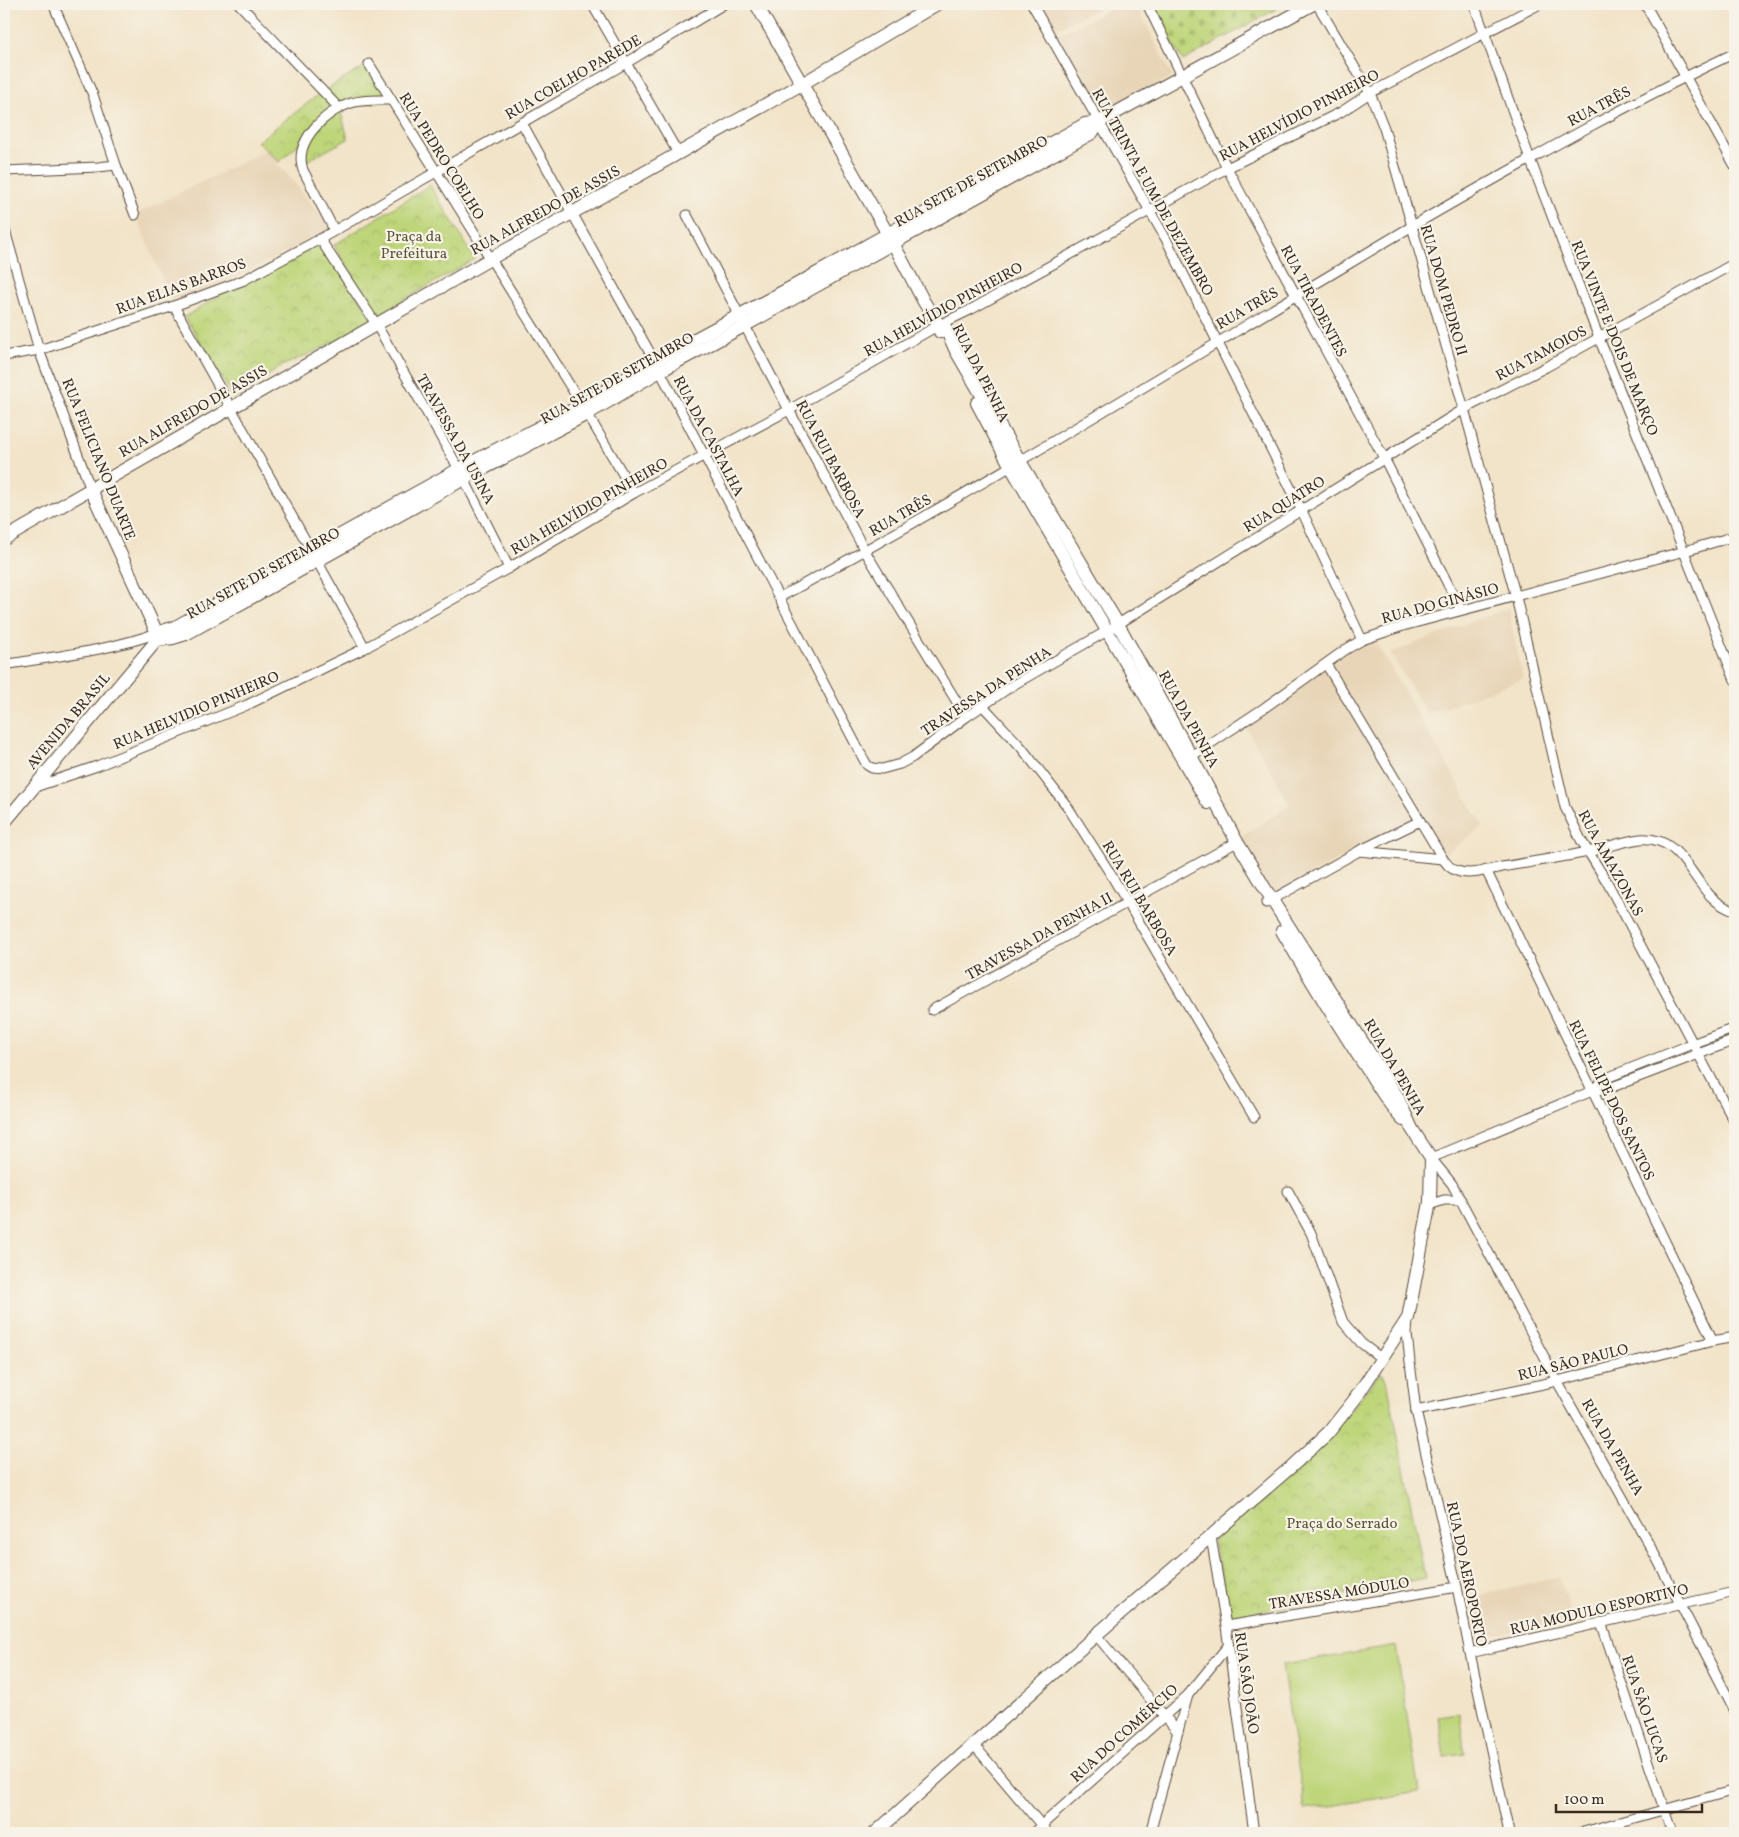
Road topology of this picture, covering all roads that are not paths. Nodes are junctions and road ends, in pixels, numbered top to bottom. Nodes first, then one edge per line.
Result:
1 (52, 4) edge
2 (239, 4) edge
3 (592, 4) edge
4 (724, 4) edge
5 (756, 4) edge
6 (937, 4) edge
7 (1032, 4) edge
8 (1146, 4) edge
9 (1313, 4) edge
10 (1318, 4) edge
11 (1474, 4) edge
12 (1540, 4) edge
13 (1645, 4) edge
14 (1485, 32) junction
15 (1735, 53) edge
16 (626, 63) junction
17 (369, 64) dead end
18 (1182, 76) junction
19 (1685, 76) junction
20 (802, 84) junction
21 (1370, 93) junction
22 (391, 100) junction
23 (339, 108) junction
24 (522, 122) junction
25 (1099, 122) junction
26 (678, 153) junction
27 (1530, 159) junction
28 (116, 165) junction
29 (1735, 166) edge
30 (1227, 168) junction
31 (4, 171) edge
32 (436, 172) junction
33 (1150, 210) junction
34 (572, 214) junction
35 (135, 215) dead end
36 (687, 215) dead end
37 (1412, 226) junction
38 (4, 227) edge
39 (334, 230) junction
40 (320, 238) junction
41 (890, 238) junction
42 (490, 259) junction
43 (1735, 263) edge
44 (806, 285) junction
45 (1295, 296) junction
46 (174, 306) junction
47 (738, 315) junction
48 (376, 324) junction
49 (939, 325) junction
50 (744, 326) junction
51 (1599, 338) junction
52 (1218, 341) junction
53 (39, 350) junction
54 (4, 356) edge
55 (657, 366) junction
56 (230, 408) junction
57 (585, 409) junction
58 (1464, 409) junction
59 (789, 410) junction
60 (704, 456) junction
61 (1384, 458) junction
62 (1016, 464) junction
63 (462, 474) junction
64 (91, 490) junction
65 (634, 493) junction
66 (1301, 509) junction
67 (1735, 536) edge
68 (4, 539) edge
69 (865, 551) junction
70 (1685, 551) junction
71 (315, 556) junction
72 (509, 568) junction
73 (780, 597) junction
74 (1516, 597) junction
75 (1461, 610) junction
76 (1112, 628) junction
77 (157, 637) junction
78 (1362, 640) junction
79 (365, 648) junction
80 (1326, 664) junction
81 (4, 666) edge
82 (1735, 680) edge
83 (983, 706) junction
84 (966, 717) junction
85 (1187, 758) junction
86 (868, 765) joint
87 (33, 788) junction
88 (1420, 821) junction
89 (4, 823) edge
90 (1235, 844) junction
91 (1359, 851) junction
92 (1588, 852) junction
93 (1443, 859) junction
94 (1486, 870) junction
95 (1269, 902) junction
96 (1128, 903) junction
97 (1735, 911) edge
98 (932, 1010) dead end
99 (1735, 1028) edge
100 (1735, 1040) edge
101 (1692, 1044) junction
102 (1699, 1054) junction
103 (1592, 1090) junction
104 (1254, 1117) dead end
105 (1735, 1123) edge
106 (1431, 1158) junction
107 (1288, 1191) dead end
108 (1461, 1200) junction
109 (1429, 1205) junction
110 (1408, 1318) junction
111 (1735, 1337) edge
112 (1713, 1341) junction
113 (1382, 1359) junction
114 (1557, 1381) junction
115 (1416, 1411) junction
116 (1210, 1537) junction
117 (1457, 1587) junction
118 (1735, 1592) edge
119 (1680, 1604) junction
120 (1601, 1622) junction
121 (1226, 1626) junction
122 (1096, 1634) junction
123 (1227, 1647) junction
124 (1470, 1654) junction
125 (1188, 1695) junction
126 (1735, 1711) edge
127 (1165, 1717) junction
128 (1178, 1732) junction
129 (974, 1745) junction
130 (1735, 1790) edge
131 (1664, 1809) junction
132 (1041, 1826) junction
133 (875, 1833) edge
134 (1032, 1833) edge
135 (1048, 1833) edge
136 (1150, 1833) edge
137 (1254, 1833) edge
138 (1509, 1833) edge
139 (1580, 1833) edge
140 (1672, 1833) edge

1 - 28 street
2 - 23 street
3 - 16 street
4 - 16 street, RUA COELHO PAREDE
5 - 20 street, RUA DA PENHA
6 - 20 street, RUA ALFREDO DE ASSIS
7 - 25 street, RUA TRINTA E UM DE DEZEMBRO
8 - 18 street, RUA TIRADENTES
9 - 18 street, RUA SETE DE SETEMBRO
10 - 21 street, RUA DOM PEDRO II
11 - 14 street, RUA VINTE E DOIS DE MARÇO
12 - 14 street, RUA HELVÍDIO PINHEIRO
13 - 19 street
14 - 21 street, RUA HELVÍDIO PINHEIRO
14 - 27 street, RUA VINTE E DOIS DE MARÇO
15 - 19 street, RUA TRÊS
16 - 24 street, RUA COELHO PAREDE
16 - 26 street
17 - 22 street, RUA PEDRO COELHO
18 - 25 street, RUA SETE DE SETEMBRO
18 - 30 street, RUA TIRADENTES
19 - 27 street, RUA TRÊS
19 - 29 street
20 - 26 street, RUA ALFREDO DE ASSIS
20 - 41 street, RUA DA PENHA
21 - 30 street, RUA HELVÍDIO PINHEIRO
21 - 37 street, RUA DOM PEDRO II
22 - 23 street
22 - 32 street, RUA PEDRO COELHO
23 - 39 street
24 - 32 street, RUA COELHO PAREDE
24 - 34 street, RUA DA CASTALHA
25 - 33 street, RUA TRINTA E UM DE DEZEMBRO
25 - 41 street, RUA SETE DE SETEMBRO
26 - 34 street, RUA ALFREDO DE ASSIS
27 - 37 street, RUA TRÊS
27 - 51 street, RUA VINTE E DOIS DE MARÇO
28 - 31 street
28 - 35 street
30 - 33 street, RUA HELVÍDIO PINHEIRO
30 - 45 street, RUA TIRADENTES
32 - 39 street, RUA ELIAS BARROS
32 - 42 street, RUA PEDRO COELHO
33 - 49 street, RUA HELVÍDIO PINHEIRO
33 - 52 street, RUA TRINTA E UM DE DEZEMBRO
34 - 42 street, RUA ALFREDO DE ASSIS
34 - 55 street, RUA DA CASTALHA
36 - 47 street, RUA RUI BARBOSA
37 - 45 street, RUA TRÊS
37 - 58 street, RUA DOM PEDRO II
38 - 53 street, RUA FELICIANO DUARTE
39 - 40 street, RUA ELIAS BARROS
40 - 46 street, RUA ELIAS BARROS
40 - 48 street, TRAVESSA DA USINA
41 - 44 street, RUA SETE DE SETEMBRO
41 - 49 street, RUA DA PENHA
42 - 48 street, RUA ALFREDO DE ASSIS
42 - 57 street, RUA PEDRO COELHO
43 - 51 street, RUA TAMOIOS
44 - 47 street, RUA SETE DE SETEMBRO
44 - 50 street, RUA SETE DE SETEMBRO
45 - 52 street, RUA TRÊS
45 - 61 street, RUA TIRADENTES
46 - 53 street, RUA ELIAS BARROS
46 - 56 street
47 - 50 street, RUA RUI BARBOSA
47 - 55 street, RUA SETE DE SETEMBRO
48 - 56 street, RUA ALFREDO DE ASSIS
48 - 63 street, TRAVESSA DA USINA
49 - 59 street, RUA HELVÍDIO PINHEIRO
49 - 62 street, RUA DA PENHA
50 - 55 street, RUA SETE DE SETEMBRO
50 - 59 street, RUA RUI BARBOSA
51 - 58 street, RUA TAMOIOS
51 - 70 street, RUA VINTE E DOIS DE MARÇO
52 - 62 street, RUA TRÊS
52 - 66 street, RUA TRINTA E UM DE DEZEMBRO
53 - 54 street, RUA ELIAS BARROS
53 - 64 street, RUA FELICIANO DUARTE
55 - 57 street, RUA SETE DE SETEMBRO
55 - 60 street, RUA DA CASTALHA
56 - 64 street, RUA ALFREDO DE ASSIS
56 - 71 street
57 - 63 street, RUA SETE DE SETEMBRO
57 - 65 street, RUA PEDRO COELHO
58 - 61 street, RUA QUATRO
58 - 74 street, RUA DOM PEDRO II
59 - 60 street, RUA HELVÍDIO PINHEIRO
59 - 69 street, RUA RUI BARBOSA
60 - 65 street, RUA HELVÍDIO PINHEIRO
60 - 73 street, RUA DA CASTALHA
61 - 66 street, RUA QUATRO
61 - 75 street, RUA TIRADENTES
62 - 69 street, RUA TRÊS
62 - 76 street, RUA DA PENHA
63 - 71 street, RUA SETE DE SETEMBRO
63 - 72 street, TRAVESSA DA USINA
64 - 68 street, RUA ALFREDO DE ASSIS
64 - 77 street, RUA FELICIANO DUARTE
65 - 72 street, RUA HELVÍDIO PINHEIRO
66 - 76 street, RUA QUATRO
66 - 78 street, RUA TRINTA E UM DE DEZEMBRO
67 - 70 street, RUA DO GINÁSIO
69 - 73 street, RUA TRÊS
69 - 84 street, RUA RUI BARBOSA
70 - 74 street, RUA DO GINÁSIO
70 - 82 street, RUA VINTE E DOIS DE MARÇO
71 - 77 street, RUA SETE DE SETEMBRO
71 - 79 street
72 - 79 street, RUA HELVÍDIO PINHEIRO
73 - 86 street, RUA DA CASTALHA
74 - 75 street, RUA DO GINÁSIO
74 - 92 street, RUA AMAZONAS
75 - 78 street, RUA DO GINÁSIO
76 - 83 street, TRAVESSA DA PENHA
76 - 85 street, RUA DA PENHA
77 - 81 street, RUA SETE DE SETEMBRO
77 - 87 street, AVENIDA BRASIL
78 - 80 street, RUA DO GINÁSIO
79 - 87 street, RUA HELVIDIO PINHEIRO
80 - 85 street, RUA DO GINÁSIO
80 - 88 street
83 - 84 street, TRAVESSA DA PENHA
83 - 96 street, RUA RUI BARBOSA
84 - 86 street, TRAVESSA DA PENHA
85 - 90 street, RUA DA PENHA
87 - 89 street, AVENIDA BRASIL
88 - 91 street
88 - 93 street
90 - 95 street, RUA DA PENHA
90 - 96 street, TRAVESSA DA PENHA II
91 - 93 street
91 - 95 street
92 - 94 street
92 - 97 street
92 - 101 street, RUA AMAZONAS
93 - 94 street
94 - 103 street, RUA FELIPE DOS SANTOS
95 - 106 street, RUA DA PENHA
96 - 98 street, TRAVESSA DA PENHA II
96 - 104 street, RUA RUI BARBOSA
99 - 101 street
100 - 102 street
101 - 102 street, RUA AMAZONAS
101 - 103 street
102 - 103 street
102 - 105 street, RUA AMAZONAS
103 - 106 street
103 - 112 street, RUA FELIPE DOS SANTOS
106 - 108 street, RUA DA PENHA
106 - 109 street
107 - 113 street
108 - 109 street
108 - 114 street, RUA DA PENHA
109 - 110 street
110 - 113 street
110 - 115 street, RUA DO AEROPORTO
111 - 112 street, RUA SÃO PAULO
112 - 114 street, RUA SÃO PAULO
113 - 116 street
114 - 115 street, RUA SÃO PAULO
114 - 119 street, RUA DA PENHA
115 - 117 street, RUA DO AEROPORTO
116 - 121 street, RUA SÃO JOÃO
116 - 122 street
117 - 121 street, TRAVESSA MÓDULO
117 - 124 street, RUA DO AEROPORTO
118 - 119 street, RUA MODULO ESPORTIVO
119 - 120 street, RUA MODULO ESPORTIVO
119 - 126 street, RUA DA PENHA
120 - 124 street, RUA MODULO ESPORTIVO
120 - 131 street, RUA SÃO LUCAS
121 - 123 street, RUA SÃO JOÃO
122 - 127 street
122 - 129 street
123 - 125 street, RUA DO COMÉRCIO
123 - 137 street, RUA SÃO JOÃO
124 - 138 street, RUA DO AEROPORTO
125 - 127 street, RUA DO COMÉRCIO
125 - 128 street
127 - 128 street
127 - 132 street, RUA DO COMÉRCIO
128 - 136 street
129 - 132 street
129 - 133 street
130 - 131 street
131 - 139 street
131 - 140 street, RUA SÃO LUCAS
132 - 134 street, RUA DO COMÉRCIO
132 - 135 street

